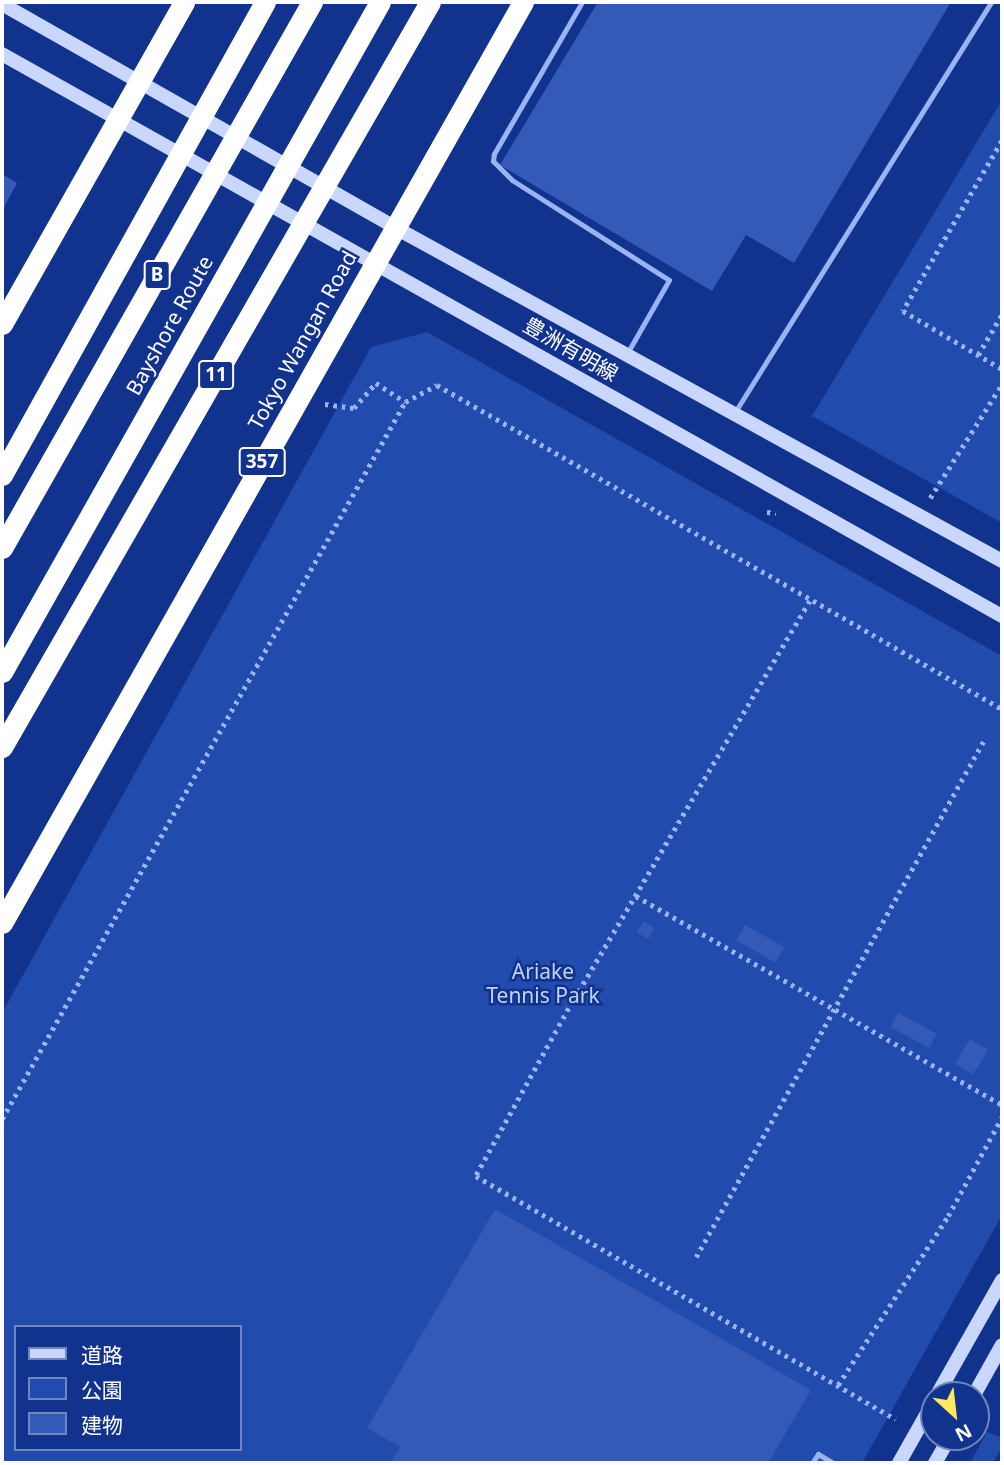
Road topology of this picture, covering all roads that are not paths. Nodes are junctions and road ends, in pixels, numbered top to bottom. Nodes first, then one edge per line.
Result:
1 (184, 2) edge
2 (265, 2) edge
3 (312, 2) edge
4 (380, 2) edge
5 (429, 2) edge
6 (523, 2) edge
7 (582, 2) edge
8 (991, 2) edge
9 (2, 4) edge
10 (2, 54) edge
11 (137, 80) junction
12 (120, 118) junction
13 (394, 227) junction
14 (374, 262) junction
15 (2, 324) edge
16 (626, 355) junction
17 (734, 414) junction
18 (2, 475) edge
19 (2, 548) edge
20 (1002, 561) edge
21 (1002, 615) edge
22 (2, 672) edge
23 (2, 747) edge
24 (2, 923) edge
25 (1002, 1280) edge
26 (1002, 1345) edge
27 (945, 1381) edge
28 (982, 1381) edge
29 (920, 1426) edge
30 (813, 1463) edge
31 (833, 1463) edge
32 (899, 1463) edge

1 - 11 highway
2 - 18 highway, bridge
3 - 19 highway, Bayshore Route / B, bridge
4 - 22 highway, Bayshore Route, bridge
5 - 23 highway, 11, bridge
6 - 13 highway, Tokyo Wangan Road / 357
7 - 16 lane
8 - 17 lane
9 - 11 main road, 豊洲有明線
10 - 12 main road, 豊洲有明線
11 - 12 highway
11 - 13 main road, 豊洲有明線
12 - 14 main road, 豊洲有明線
12 - 15 highway
13 - 14 highway, Tokyo Wangan Road / 357
13 - 16 main road, 豊洲有明線
14 - 21 main road, 豊洲有明線
14 - 24 highway, Tokyo Wangan Road / 357
16 - 17 main road, 豊洲有明線
17 - 20 main road, 豊洲有明線
25 - 27 main road
26 - 28 main road
29 - 32 main road
30 - 31 lane

